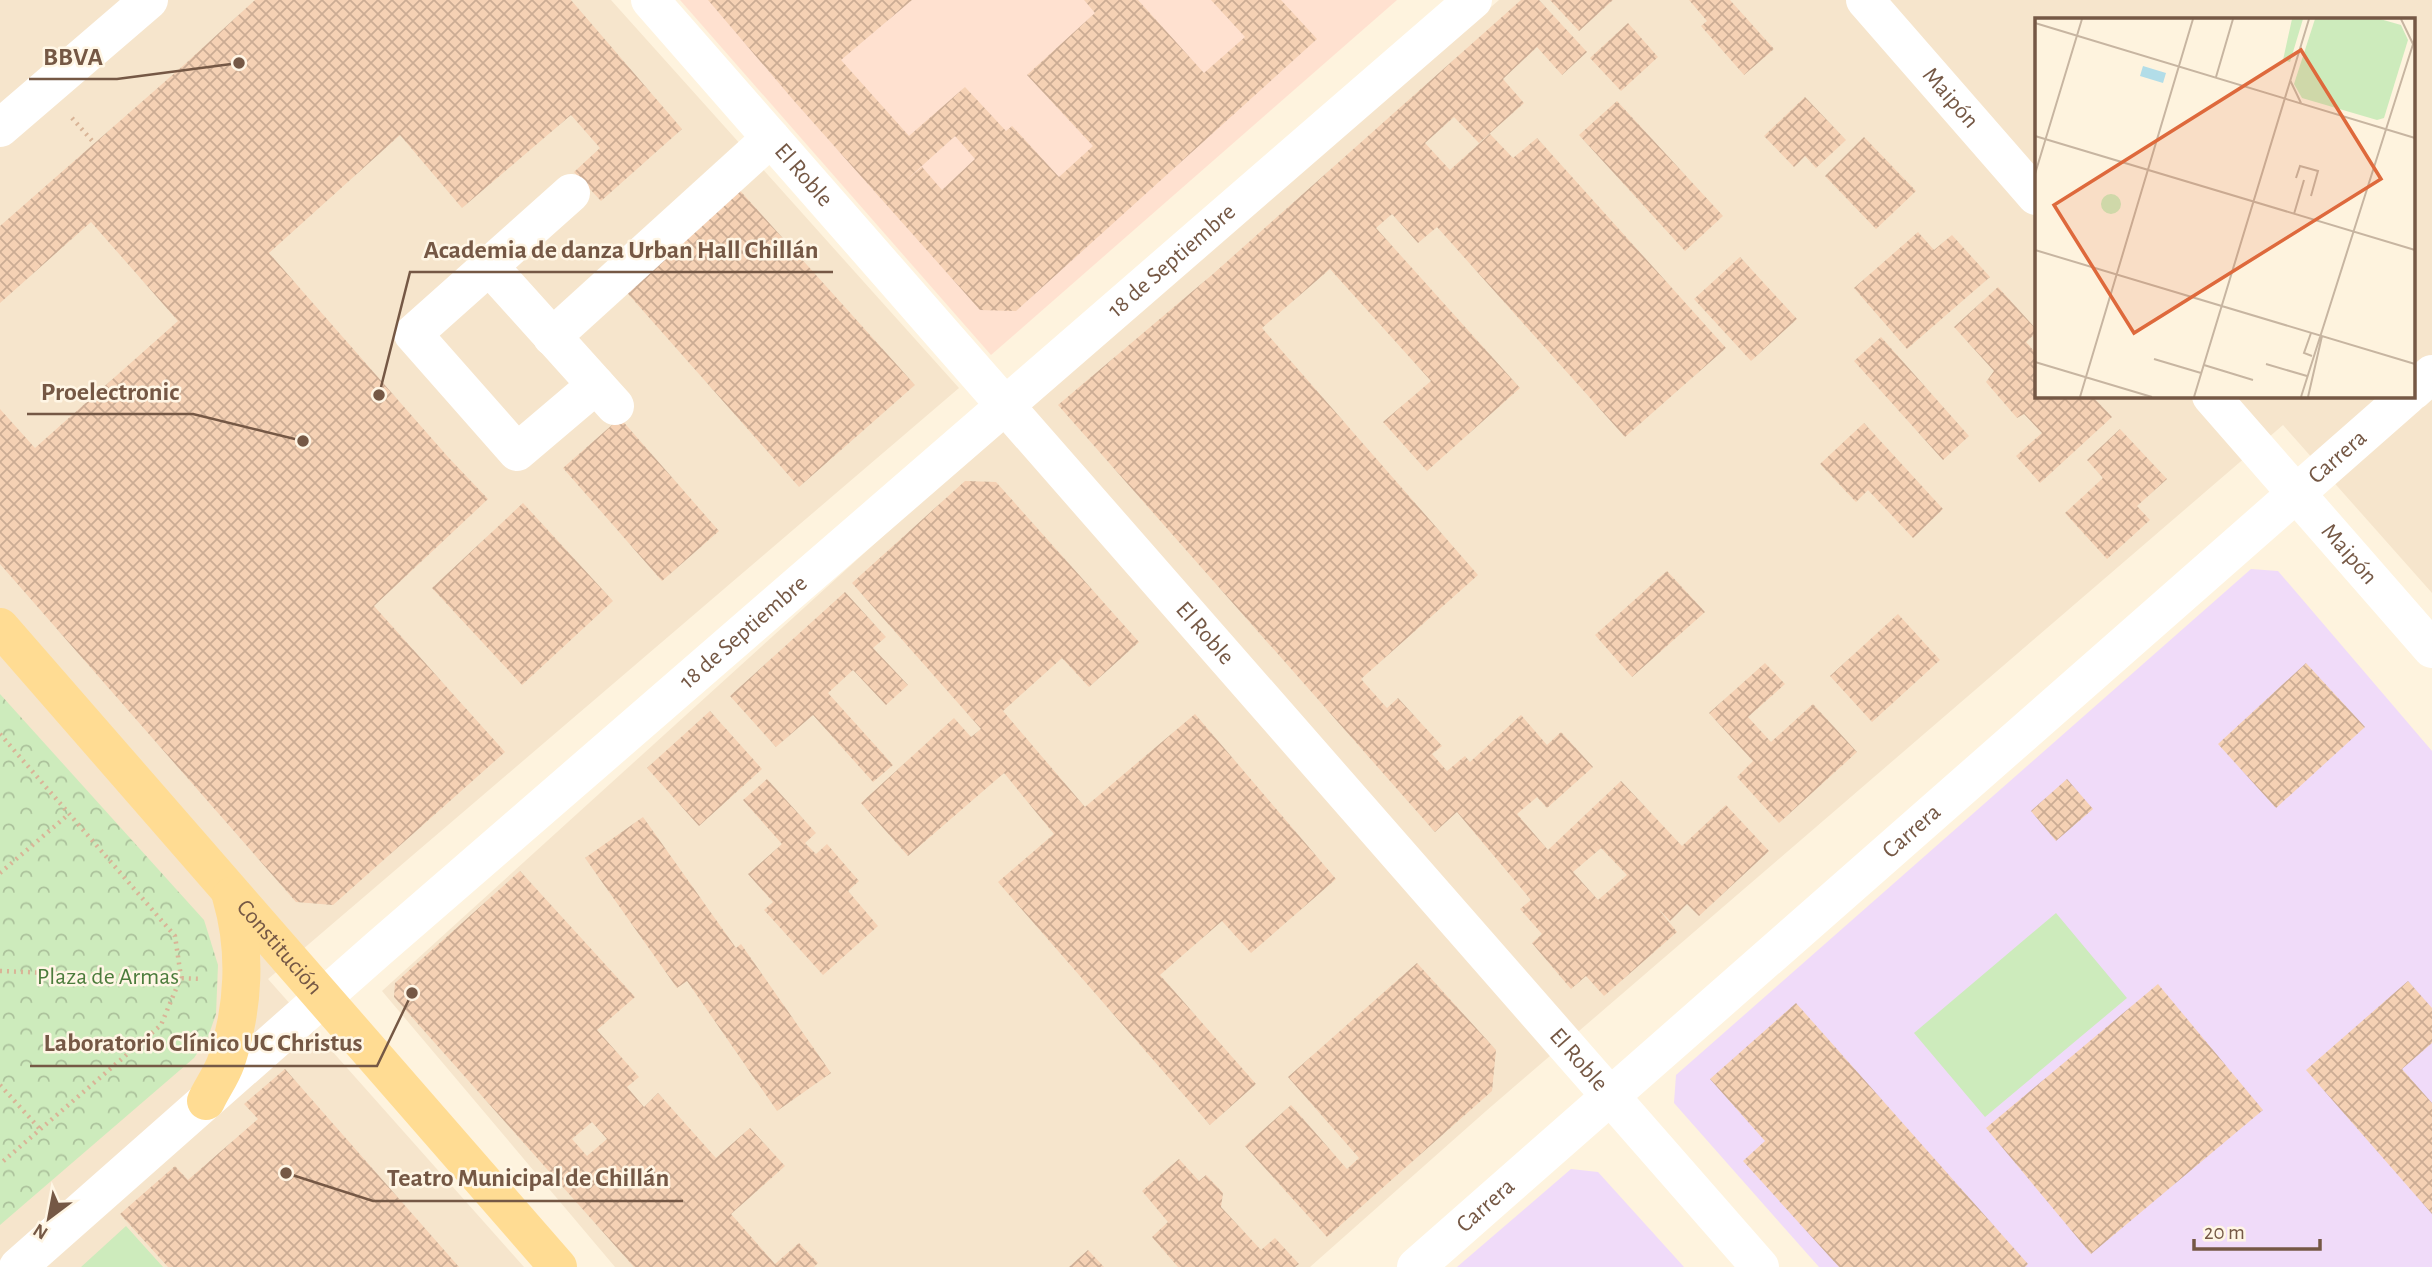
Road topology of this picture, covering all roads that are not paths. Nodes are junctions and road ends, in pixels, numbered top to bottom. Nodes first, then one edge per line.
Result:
1 (149, 0) edge
2 (1473, 0) edge
3 (1865, 0) edge
4 (654, 3) edge
5 (0, 128) edge
6 (771, 138) junction
7 (571, 193) dead end
8 (2035, 196) edge
9 (488, 265) junction
10 (552, 337) junction
11 (2432, 374) edge
12 (2414, 390) edge
13 (2212, 397) edge
14 (2406, 397) edge
15 (1005, 405) junction
16 (2296, 493) junction
17 (0, 627) edge
18 (2432, 649) edge
19 (229, 891) junction
20 (322, 998) junction
21 (1611, 1096) junction
22 (206, 1101) junction
23 (18, 1267) edge
24 (558, 1267) edge
25 (1416, 1267) edge
26 (1760, 1267) edge

1 - 5 street
2 - 15 street, 18 de Septiembre
3 - 8 street, Maipón
4 - 6 street, El Roble
6 - 10 street
6 - 15 street, El Roble
7 - 9 street
9 - 10 street
9 - 10 street
11 - 12 street
13 - 16 street, Maipón
14 - 16 street, Carrera
15 - 20 street, 18 de Septiembre
15 - 21 street, El Roble
16 - 18 street, Maipón
16 - 21 street, Carrera
17 - 19 main road, Constitución
19 - 20 main road, Constitución
19 - 22 main road
20 - 22 street, 18 de Septiembre
20 - 24 main road, Constitución
21 - 25 street, Carrera
21 - 26 street, El Roble
22 - 23 street, 18 de Septiembre

